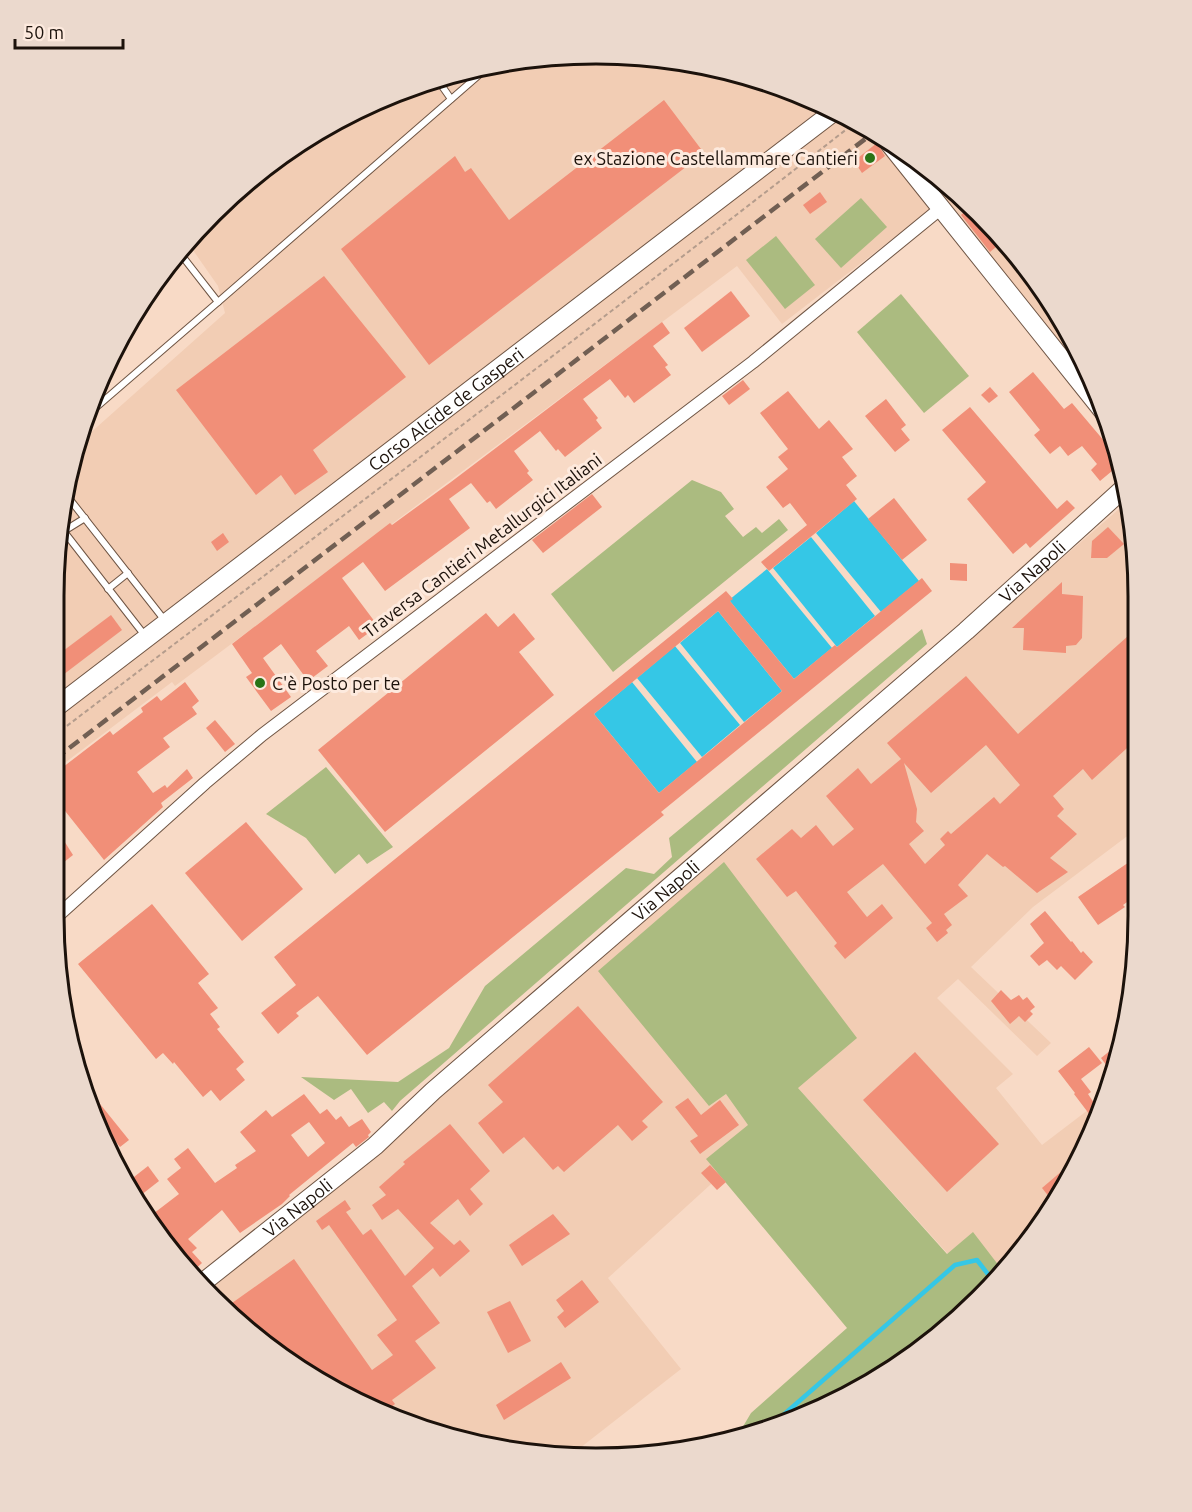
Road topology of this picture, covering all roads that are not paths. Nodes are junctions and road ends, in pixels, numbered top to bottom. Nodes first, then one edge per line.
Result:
1 (474, 79) edge
2 (443, 88) edge
3 (451, 99) junction
4 (827, 117) edge
5 (905, 164) edge
6 (940, 209) junction
7 (185, 259) edge
8 (218, 302) junction
9 (1086, 391) edge
10 (101, 403) edge
11 (1117, 494) edge
12 (73, 503) edge
13 (85, 518) junction
14 (69, 527) edge
15 (68, 537) edge
16 (128, 573) junction
17 (108, 589) junction
18 (167, 622) junction
19 (146, 638) junction
20 (64, 701) edge
21 (64, 910) edge
22 (208, 1279) edge

1 - 3 lane
2 - 3 lane
3 - 8 lane
4 - 18 street, Corso Alcide de Gasperi
5 - 6 street
6 - 9 street
6 - 21 street, Traversa Cantieri Metallurgici Italiani
7 - 8 lane
8 - 10 lane
11 - 22 street, Via Napoli
12 - 13 lane
13 - 14 lane
13 - 16 lane
15 - 17 lane
16 - 17 lane
16 - 18 lane
17 - 19 lane
18 - 19 street, Corso Alcide de Gasperi
19 - 20 street, Corso Alcide de Gasperi

